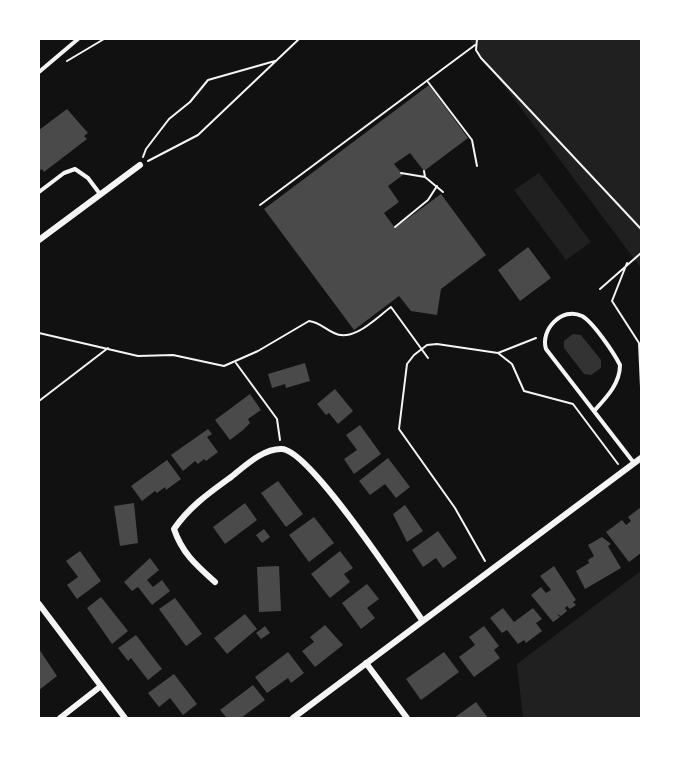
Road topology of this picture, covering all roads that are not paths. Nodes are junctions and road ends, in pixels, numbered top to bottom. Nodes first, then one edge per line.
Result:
1 (78, 39) edge
2 (39, 72) edge
3 (140, 165) road end
4 (39, 192) edge
5 (100, 195) junction
6 (39, 240) edge
7 (594, 411) junction
8 (641, 458) edge
9 (634, 463) junction
10 (215, 582) dead end
11 (39, 604) edge
12 (422, 620) junction
13 (366, 663) junction
14 (101, 686) junction
15 (60, 718) edge
16 (125, 718) edge
17 (293, 718) edge
18 (407, 718) edge

1 - 2 lane
3 - 5 street
4 - 5 lane
5 - 6 street
7 - 7 lane
7 - 9 lane
8 - 9 street
9 - 12 street
10 - 12 street
11 - 14 street
12 - 13 street
13 - 17 street
13 - 18 street
14 - 15 street
14 - 16 street

